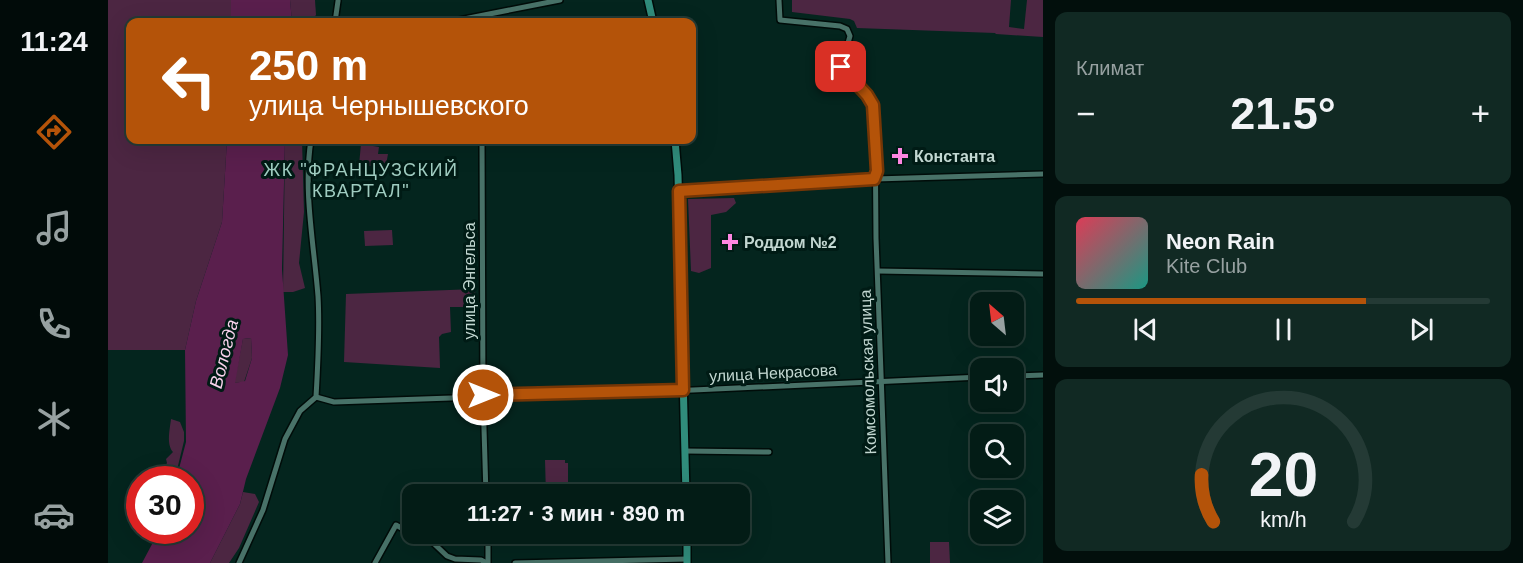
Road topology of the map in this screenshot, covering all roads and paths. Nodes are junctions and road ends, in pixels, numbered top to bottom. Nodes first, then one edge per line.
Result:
1 (560, 0) edge
2 (648, 0) edge
3 (779, 0) edge
4 (338, 1) edge
5 (336, 18) edge
6 (469, 18) edge
7 (652, 18) edge
8 (311, 144) edge
9 (482, 144) edge
10 (675, 144) edge
11 (1043, 174) edge
12 (874, 179) junction
13 (679, 191) junction
14 (878, 271) junction
15 (1043, 274) edge
16 (1043, 375) edge
17 (1024, 376) edge
18 (970, 377) edge
19 (882, 381) junction
20 (683, 390) junction
21 (483, 395) junction
22 (316, 397) junction
23 (685, 451) junction
24 (769, 452) dead end
25 (486, 484) edge
26 (686, 484) edge
27 (402, 528) edge
28 (434, 544) edge
29 (488, 544) edge
30 (687, 544) edge
31 (687, 561) edge
32 (239, 563) edge
33 (375, 563) edge
34 (488, 563) edge
35 (515, 563) edge
36 (888, 563) edge

1 - 6 street
2 - 7 main road
3 - 12 street, Комсомольская улица
4 - 5 street
8 - 22 street
9 - 21 street, улица Энгельса
10 - 13 main road
11 - 12 street
12 - 13 street
12 - 14 street, Комсомольская улица
13 - 20 main road
14 - 15 street
14 - 19 street, Комсомольская улица
16 - 17 street
18 - 19 street, улица Некрасова
19 - 20 street, улица Некрасова
19 - 36 street, Комсомольская улица
20 - 21 street, улица Некрасова
20 - 23 main road
21 - 22 street, улица Некрасова
21 - 25 street, улица Энгельса
22 - 32 street
23 - 24 street
23 - 26 main road
27 - 33 street
28 - 34 street
29 - 34 street
30 - 31 main road
31 - 35 street

